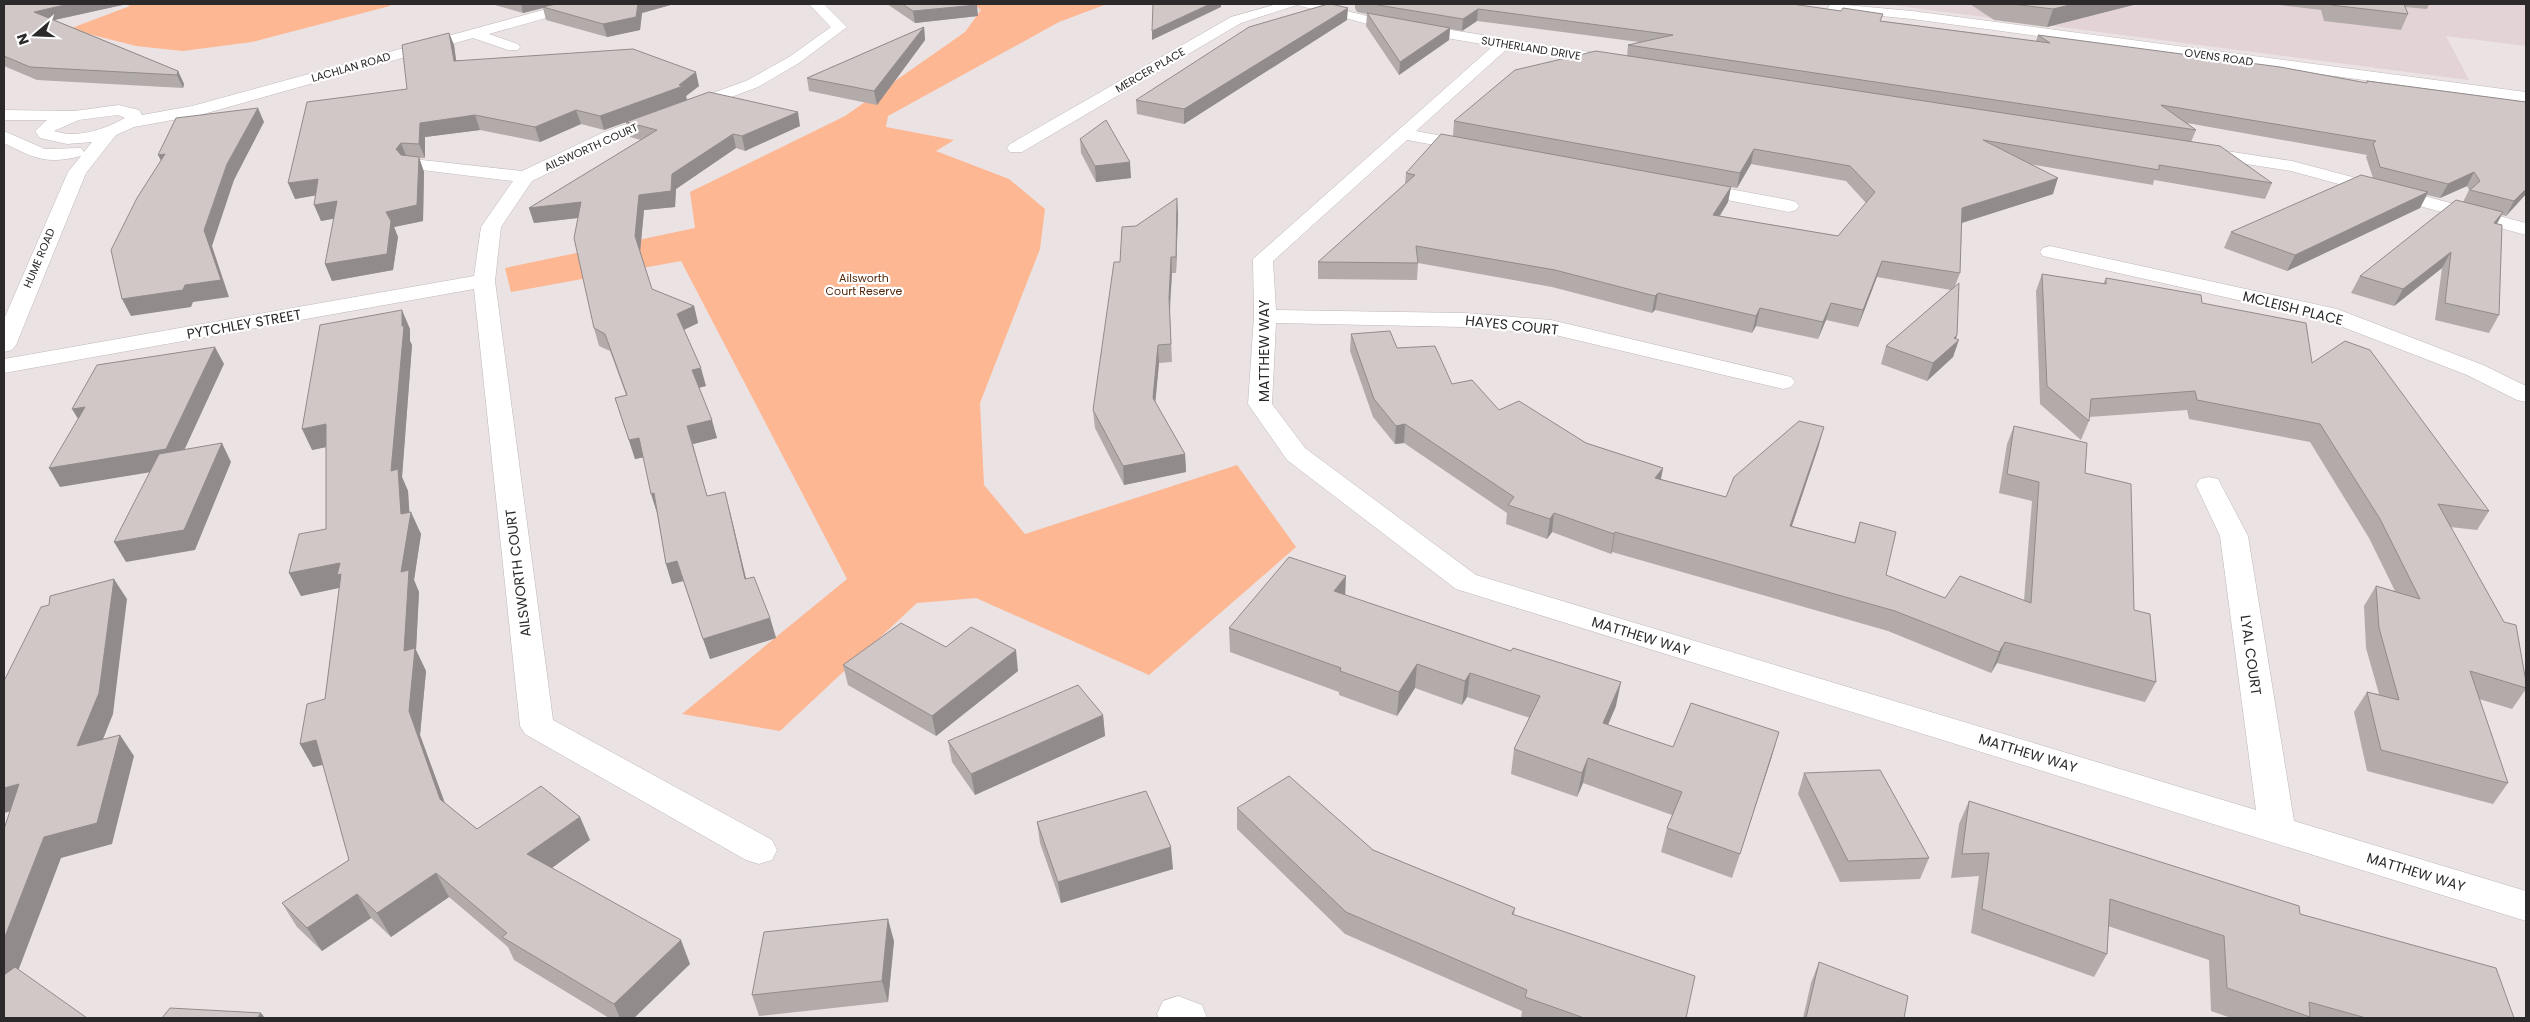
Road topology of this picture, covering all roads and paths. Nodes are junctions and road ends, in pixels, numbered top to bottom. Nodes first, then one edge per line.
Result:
1 (541, 4) edge
2 (580, 4) edge
3 (816, 4) edge
4 (1291, 4) edge
5 (1303, 4) edge
6 (1856, 4) edge
7 (1840, 6) edge
8 (564, 8) junction
9 (1817, 9) edge
10 (1912, 15) junction
11 (473, 33) junction
12 (1504, 44) junction
13 (513, 47) dead end
14 (1630, 64) edge
15 (2526, 98) edge
16 (4, 115) edge
17 (78, 115) junction
18 (128, 117) junction
19 (4, 119) edge
20 (47, 127) junction
21 (111, 130) junction
22 (1404, 134) junction
23 (4, 136) edge
24 (1016, 148) dead end
25 (1490, 150) edge
26 (2185, 150) edge
27 (75, 154) junction
28 (413, 164) edge
29 (525, 176) junction
30 (1674, 185) edge
31 (1789, 206) dead end
32 (2526, 229) edge
33 (2050, 252) dead end
34 (484, 281) junction
35 (1265, 316) junction
36 (4, 345) edge
37 (4, 366) edge
38 (1783, 382) dead end
39 (2526, 395) edge
40 (2209, 485) dead end
41 (2277, 829) junction
42 (759, 850) dead end
43 (2526, 906) edge

1 - 8 street, LACHLAN ROAD
2 - 8 street, LACHLAN ROAD
3 - 29 street, AILSWORTH COURT
4 - 24 street, MERCER PLACE
5 - 12 street, SUTHERLAND DRIVE
6 - 10 street, OVENS ROAD
7 - 9 street, OVENS ROAD
7 - 10 street, OVENS ROAD
8 - 11 street, LACHLAN ROAD
10 - 15 street, OVENS ROAD
11 - 13 street
11 - 18 street, LACHLAN ROAD
12 - 14 street, SUTHERLAND DRIVE
12 - 22 street, MATTHEW WAY
16 - 17 street
17 - 18 street
17 - 20 street
18 - 21 street, HUME ROAD
19 - 20 street, HUME ROAD
20 - 27 street, HUME ROAD
21 - 27 street, HUME ROAD
21 - 27 street, HUME ROAD
22 - 25 street
22 - 35 street, MATTHEW WAY
23 - 27 street
26 - 32 street
27 - 36 street, HUME ROAD
28 - 29 street
29 - 34 street, AILSWORTH COURT
30 - 31 street
33 - 39 street, MCLEISH PLACE
34 - 37 street, PYTCHLEY STREET
34 - 42 street, AILSWORTH COURT
35 - 38 street, HAYES COURT
35 - 41 street, MATTHEW WAY
40 - 41 street, LYAL COURT
41 - 43 street, MATTHEW WAY

